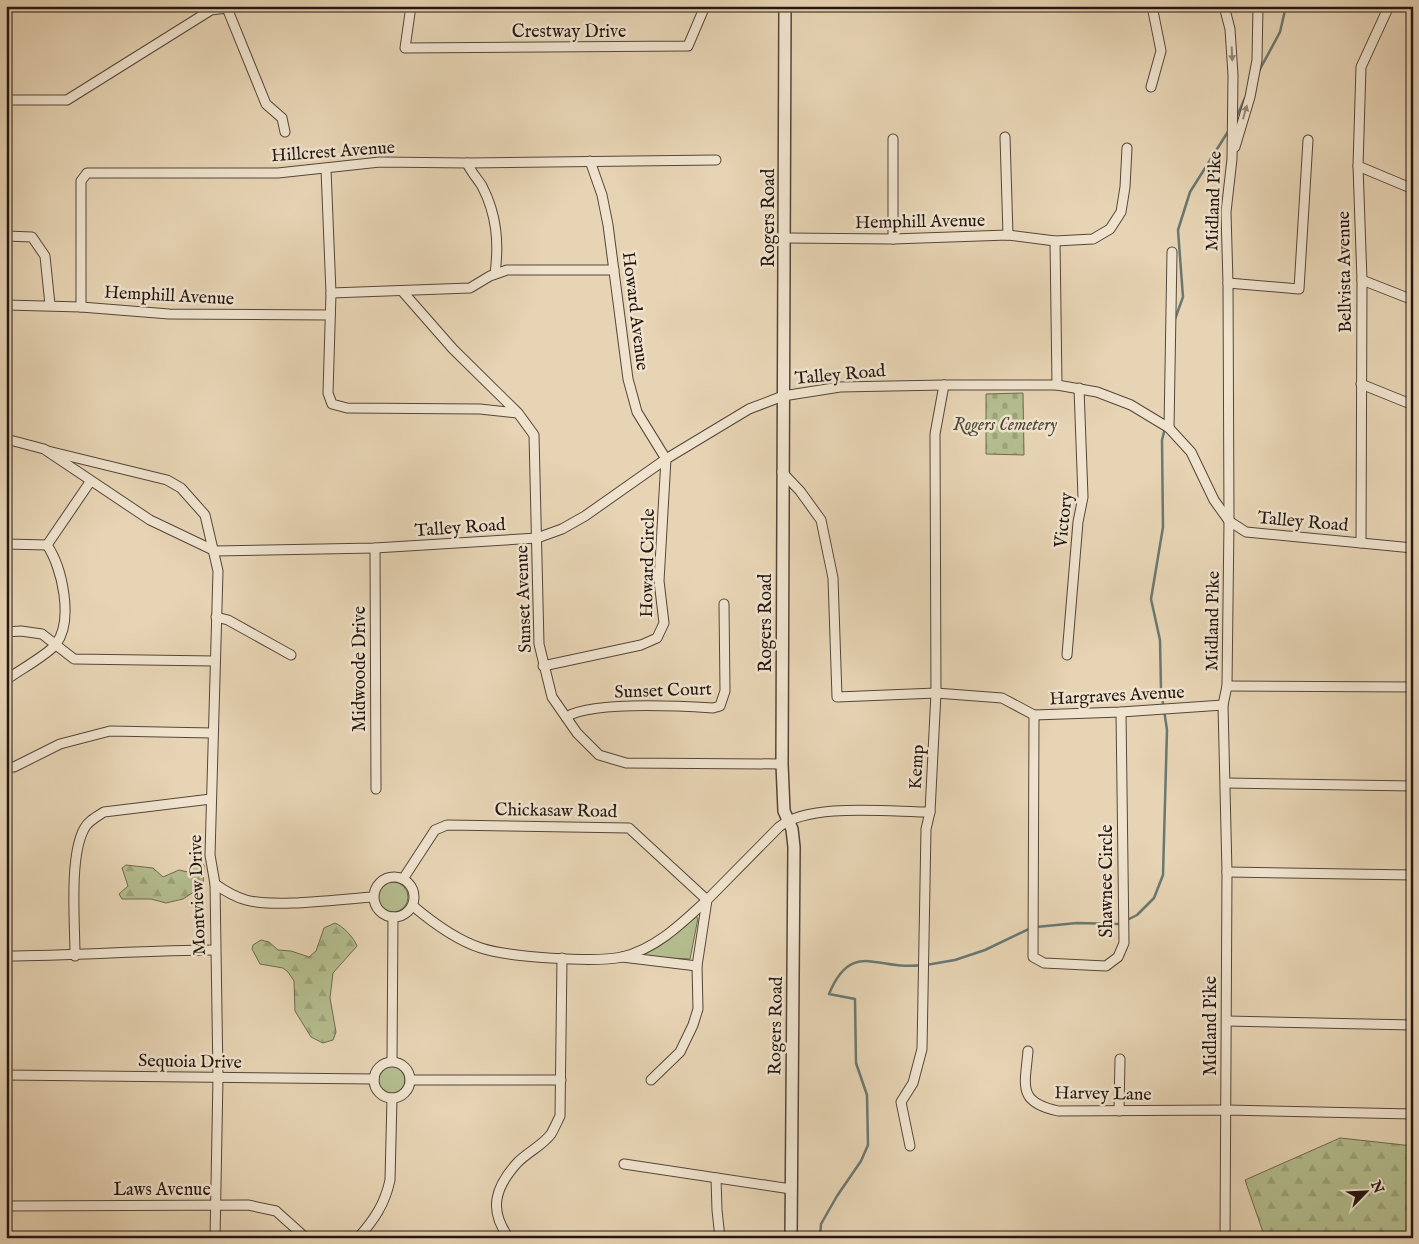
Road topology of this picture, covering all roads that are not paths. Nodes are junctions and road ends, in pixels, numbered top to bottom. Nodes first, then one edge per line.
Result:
1 (411, 6) edge
2 (705, 6) edge
3 (785, 6) edge
4 (1152, 6) edge
5 (1224, 6) edge
6 (1258, 6) edge
7 (1389, 6) edge
8 (1151, 87) dead end
9 (6, 100) edge
10 (285, 132) dead end
11 (1005, 137) dead end
12 (893, 139) dead end
13 (1308, 140) dead end
14 (1126, 148) dead end
15 (1232, 159) junction
16 (716, 160) dead end
17 (590, 162) junction
18 (467, 163) junction
19 (1358, 166) junction
20 (326, 169) junction
21 (1413, 189) edge
22 (1008, 235) junction
23 (6, 236) edge
24 (786, 238) junction
25 (893, 239) junction
26 (1055, 241) junction
27 (1172, 252) dead end
28 (614, 270) junction
29 (495, 274) junction
30 (1362, 280) junction
31 (1228, 283) junction
32 (403, 292) junction
33 (331, 293) junction
34 (1413, 300) edge
35 (6, 305) edge
36 (50, 305) junction
37 (81, 307) junction
38 (330, 315) junction
39 (1057, 384) junction
40 (1361, 384) junction
41 (944, 385) junction
42 (1079, 388) junction
43 (783, 396) junction
44 (1413, 405) edge
45 (518, 413) junction
46 (1169, 428) junction
47 (6, 439) edge
48 (44, 449) junction
49 (666, 459) junction
50 (782, 472) junction
51 (90, 482) junction
52 (1229, 522) junction
53 (537, 538) junction
54 (1361, 543) junction
55 (6, 544) edge
56 (47, 544) junction
57 (375, 548) junction
58 (1413, 548) edge
59 (215, 552) junction
60 (724, 604) dead end
61 (216, 617) junction
62 (6, 632) edge
63 (56, 645) junction
64 (291, 655) dead end
65 (1067, 655) dead end
66 (214, 661) junction
67 (543, 666) junction
68 (6, 680) edge
69 (1227, 686) junction
70 (1413, 687) edge
71 (936, 693) junction
72 (1223, 705) junction
73 (1121, 712) junction
74 (1034, 715) junction
75 (566, 717) junction
76 (212, 733) junction
77 (782, 764) junction
78 (14, 767) dead end
79 (1226, 783) junction
80 (1413, 786) edge
81 (376, 789) dead end
82 (211, 799) junction
83 (930, 812) junction
84 (788, 820) junction
85 (1227, 872) junction
86 (1413, 875) edge
87 (403, 879) junction
88 (215, 884) junction
89 (373, 897) junction
90 (707, 900) junction
91 (413, 906) junction
92 (393, 917) junction
93 (215, 950) junction
94 (6, 956) edge
95 (75, 956) junction
96 (622, 957) junction
97 (562, 958) junction
98 (697, 966) junction
99 (1226, 1021) junction
100 (1413, 1025) edge
101 (1028, 1051) dead end
102 (1120, 1059) dead end
103 (392, 1061) junction
104 (6, 1075) edge
105 (218, 1077) junction
106 (374, 1079) junction
107 (411, 1080) junction
108 (561, 1080) junction
109 (651, 1080) dead end
110 (392, 1098) junction
111 (1226, 1110) junction
112 (1120, 1111) junction
113 (1413, 1114) edge
114 (910, 1146) dead end
115 (624, 1164) dead end
116 (716, 1178) junction
117 (791, 1189) junction
118 (6, 1206) edge
119 (214, 1206) junction
120 (214, 1238) edge
121 (306, 1238) edge
122 (358, 1238) edge
123 (509, 1238) edge
124 (720, 1238) edge
125 (791, 1238) edge
126 (1225, 1238) edge

1 - 2 street, Crestway Drive
3 - 24 street, Rogers Road
4 - 8 street
5 -> 15 street, Midland Pike
15 -> 6 street
7 - 19 street, Bellvista Avenue
9 - 10 street
11 - 22 street
12 - 25 street
13 - 31 street
14 - 26 street, Hemphill Avenue
15 - 31 street, Midland Pike
16 - 17 street, Hillcrest Avenue
17 - 18 street, Hillcrest Avenue
17 - 28 street, Howard Avenue
18 - 20 street, Hillcrest Avenue
18 - 29 street
19 - 21 street
19 - 30 street, Bellvista Avenue
20 - 33 street
20 - 37 street, Hillcrest Avenue
22 - 25 street, Hemphill Avenue
22 - 26 street, Hemphill Avenue
23 - 36 street
24 - 25 street, Hemphill Avenue
24 - 43 street, Rogers Road
26 - 39 street
27 - 46 street
28 - 29 street
28 - 49 street, Howard Avenue
29 - 32 street
30 - 34 street
30 - 40 street, Bellvista Avenue
31 - 52 street, Midland Pike
32 - 33 street
32 - 45 street, Sunset Avenue
33 - 38 street
35 - 36 street, Hemphill Avenue
36 - 37 street, Hemphill Avenue
37 - 38 street, Hemphill Avenue
38 - 45 street
39 - 41 street, Talley Road
39 - 42 street, Talley Road
40 - 44 street
40 - 54 street, Bellvista Avenue
41 - 43 street, Talley Road
41 - 71 street, Kemp
42 - 46 street, Talley Road
42 - 65 street, Victory
43 - 49 street, Talley Road
43 - 50 street, Rogers Road
45 - 53 street, Sunset Avenue
46 - 52 street, Talley Road
47 - 48 street, Talley Road
48 - 51 street, Talley Road
48 - 59 street, Talley Road
49 - 53 street, Talley Road
49 - 67 street, Howard Circle
50 - 71 street, Hargraves Avenue
50 - 77 street, Rogers Road
51 - 56 street
51 - 59 street, Talley Road
52 - 54 street, Talley Road
52 - 69 street, Midland Pike
53 - 57 street, Talley Road
53 - 67 street, Sunset Avenue
54 - 58 street, Talley Road
55 - 56 street
56 - 63 street
57 - 59 street, Talley Road
57 - 81 street, Midwoode Drive
59 - 61 street, Montview Drive
60 - 75 street, Sunset Court
61 - 64 street
61 - 66 street, Montview Drive
62 - 63 street
63 - 66 street
63 - 68 street
66 - 76 street, Montview Drive
67 - 75 street, Sunset Avenue
69 - 70 street
69 - 72 street, Midland Pike
71 - 74 street, Hargraves Avenue
71 - 83 street, Kemp
72 - 73 street, Hargraves Avenue
72 - 79 street, Midland Pike
73 - 74 street, Hargraves Avenue
73 - 74 street, Shawnee Circle
75 - 77 street, Sunset Avenue
76 - 78 street
76 - 82 street, Montview Drive
77 - 84 street, Rogers Road
79 - 80 street
79 - 85 street, Midland Pike
82 - 88 street, Montview Drive
82 - 95 street
83 - 84 street
83 - 114 street, Kemp
84 - 90 street
84 - 117 street, Rogers Road
85 - 86 street
85 - 99 street, Midland Pike
87 - 89 street
87 - 90 street, Chickasaw Road
87 - 91 street
88 - 89 street
88 - 93 street, Montview Drive
89 - 92 street
90 - 96 street
90 - 98 street
91 - 92 street
91 - 97 street
92 - 103 street
93 - 95 street
93 - 105 street, Montview Drive
94 - 95 street
96 - 97 street
96 - 98 street
97 - 108 street
98 - 109 street
99 - 100 street
99 - 111 street, Midland Pike
101 - 112 street, Harvey Lane
102 - 112 street
103 - 106 street
103 - 107 street
104 - 105 street, Sequoia Drive
105 - 106 street, Sequoia Drive
105 - 119 street, Montview Drive
106 - 110 street
107 - 108 street
107 - 110 street
108 - 123 street
110 - 122 street
111 - 112 street, Harvey Lane
111 - 113 street, Harvey Lane
111 - 126 street, Midland Pike
115 - 116 street
116 - 117 street
116 - 124 street
117 - 125 street, Rogers Road
118 - 119 street, Laws Avenue
119 - 120 street, Montview Drive
119 - 121 street, Laws Avenue

